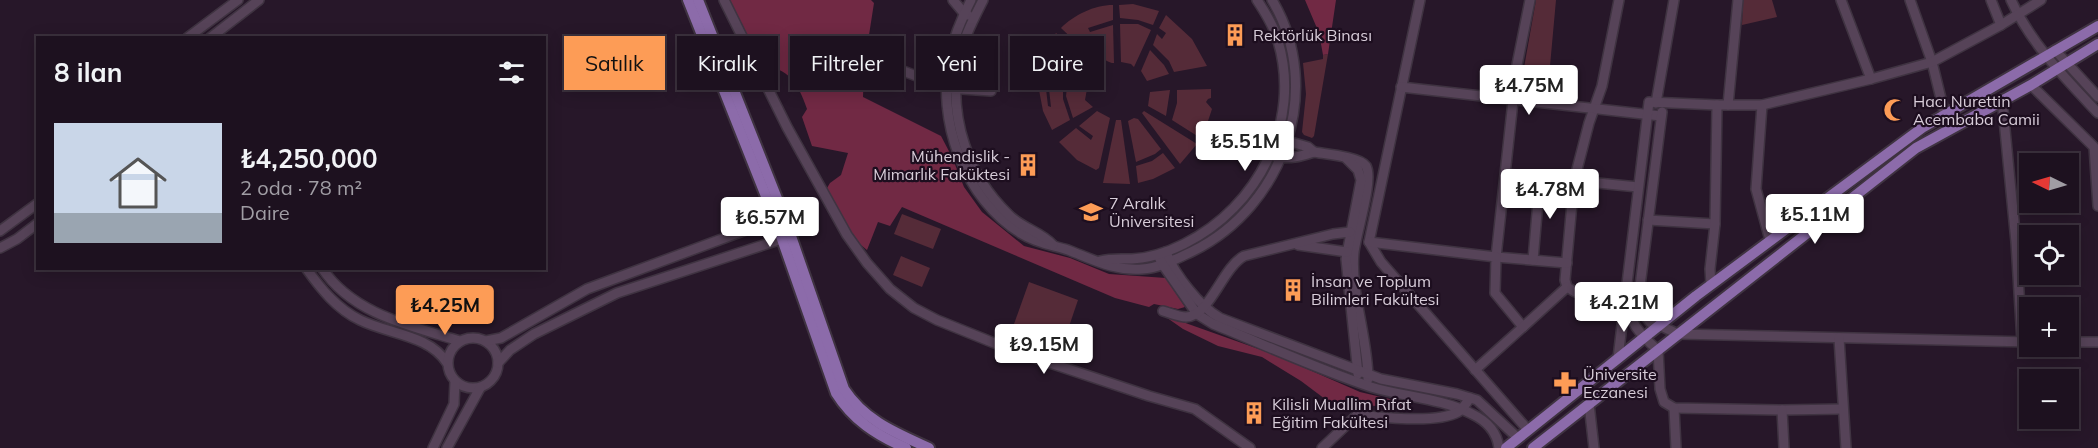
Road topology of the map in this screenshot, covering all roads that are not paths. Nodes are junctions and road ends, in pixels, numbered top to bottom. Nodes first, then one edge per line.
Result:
1 (238, 0) edge
2 (259, 0) edge
3 (688, 0) edge
4 (698, 0) edge
5 (724, 0) edge
6 (953, 0) edge
7 (971, 0) edge
8 (983, 0) edge
9 (1257, 0) edge
10 (1272, 0) edge
11 (1420, 0) edge
12 (1530, 0) edge
13 (1619, 0) edge
14 (1674, 0) edge
15 (1738, 0) edge
16 (1841, 0) edge
17 (1910, 0) edge
18 (1991, 0) edge
19 (2011, 0) edge
20 (2042, 0) edge
21 (964, 14) junction
22 (2018, 14) junction
23 (975, 17) junction
24 (2001, 25) junction
25 (2098, 26) edge
26 (190, 36) edge
27 (213, 36) edge
28 (957, 36) edge
29 (968, 36) edge
30 (2098, 44) edge
31 (2050, 53) junction
32 (1932, 62) junction
33 (2066, 62) junction
34 (2056, 68) junction
35 (1871, 79) junction
36 (2031, 85) junction
37 (1401, 87) junction
38 (951, 90) edge
39 (972, 90) edge
40 (992, 91) dead end
41 (2098, 97) edge
42 (2002, 99) junction
43 (1512, 101) junction
44 (1656, 102) junction
45 (1717, 105) junction
46 (1728, 105) junction
47 (1762, 105) junction
48 (1594, 109) junction
49 (2098, 113) edge
50 (1647, 115) junction
51 (1945, 115) junction
52 (1661, 116) junction
53 (1277, 138) junction
54 (1288, 141) junction
55 (2096, 149) edge
56 (1314, 152) junction
57 (1269, 157) junction
58 (1281, 158) junction
59 (1347, 159) junction
60 (1506, 174) junction
61 (1540, 178) junction
62 (1574, 181) junction
63 (1638, 187) junction
64 (36, 204) edge
65 (2098, 206) edge
66 (779, 217) junction
67 (1648, 220) junction
68 (1715, 224) junction
69 (36, 225) edge
70 (0, 231) edge
71 (1350, 232) junction
72 (786, 238) junction
73 (1770, 240) junction
74 (1369, 242) junction
75 (1293, 245) junction
76 (0, 248) edge
77 (1347, 252) junction
78 (1162, 253) junction
79 (1496, 257) junction
80 (1533, 260) junction
81 (1100, 261) junction
82 (1567, 263) junction
83 (1166, 264) junction
84 (307, 270) edge
85 (324, 270) edge
86 (1711, 284) junction
87 (1567, 287) junction
88 (2022, 297) edge
89 (1626, 298) junction
90 (1205, 306) junction
91 (1162, 311) dead end
92 (1197, 314) junction
93 (1523, 327) junction
94 (1657, 327) junction
95 (1678, 334) junction
96 (1643, 338) junction
97 (1839, 338) junction
98 (460, 341) junction
99 (486, 341) junction
100 (2019, 342) edge
101 (2079, 342) edge
102 (2098, 342) edge
103 (1658, 350) junction
104 (1618, 358) junction
105 (447, 363) junction
106 (498, 363) junction
107 (1358, 370) junction
108 (1475, 370) junction
109 (1368, 374) junction
110 (455, 381) junction
111 (1357, 382) junction
112 (1368, 386) junction
113 (480, 387) junction
114 (1470, 398) junction
115 (1589, 404) junction
116 (1674, 408) junction
117 (1843, 409) junction
118 (1462, 410) junction
119 (1782, 410) junction
120 (1528, 430) junction
121 (1518, 438) junction
122 (433, 448) edge
123 (447, 448) edge
124 (906, 448) edge
125 (929, 448) edge
126 (1250, 448) edge
127 (1322, 448) edge
128 (1499, 448) edge
129 (1506, 448) edge
130 (1533, 448) edge
131 (1594, 448) edge
132 (1676, 448) edge
133 (1785, 448) edge
134 (1846, 448) edge

1 - 26 street
2 - 27 street
3 - 66 main road
4 - 66 main road
5 - 126 street
6 - 21 street
7 - 21 street
8 - 23 street
9 - 53 street
10 - 54 street
11 - 37 street
12 - 43 street
13 - 48 street
14 - 44 street
15 - 46 street
16 - 35 street
17 - 32 street
18 - 24 street
19 - 22 street
20 - 22 street
21 - 23 street
21 - 28 street
22 - 24 street
22 - 31 street
23 - 29 street
24 - 32 street
25 - 31 main road
30 - 33 main road
31 - 33 street
31 - 34 street
31 - 51 main road
32 - 35 street
32 - 51 street
33 - 34 main road
33 - 41 street
34 - 36 main road
34 - 49 street
35 - 47 street
36 - 42 main road
36 - 55 street
37 - 43 street
37 - 74 street
38 - 81 street
39 - 40 street
42 - 88 street
42 - 95 main road
43 - 48 street
43 - 60 street
44 - 45 street
44 - 50 street
44 - 52 street
45 - 46 street
45 - 68 street
46 - 47 street
47 - 73 street
48 - 50 street
48 - 62 street
50 - 52 street
50 - 63 street
51 - 73 main road
52 - 67 street
53 - 54 street
53 - 57 street
53 - 57 street
54 - 56 street
54 - 58 street
55 - 65 street
56 - 58 street
56 - 59 street
57 - 58 street
57 - 78 street
58 - 83 street
59 - 71 street
59 - 109 street
60 - 61 street
60 - 79 street
61 - 62 street
61 - 80 street
62 - 63 street
62 - 82 street
63 - 89 street
64 - 70 street
66 - 72 main road
66 - 99 street
67 - 68 street
67 - 94 street
68 - 86 street
69 - 76 street
71 - 75 street
71 - 77 street
72 - 106 street
72 - 124 main road
72 - 125 main road
73 - 86 main road
74 - 79 street
74 - 108 street
75 - 77 street
75 - 90 street
77 - 107 street
78 - 81 street
78 - 83 street
79 - 80 street
79 - 93 street
80 - 82 street
81 - 83 street
82 - 87 street
83 - 90 street
83 - 92 street
84 - 105 street
85 - 98 street
86 - 94 main road
87 - 89 street
87 - 93 street
89 - 96 street
89 - 104 street
90 - 92 street
90 - 107 street
91 - 92 street
92 - 111 street
93 - 108 street
94 - 95 street
94 - 96 main road
95 - 97 street
95 - 103 main road
96 - 103 street
96 - 104 main road
97 - 100 street
97 - 117 street
98 - 99 street
98 - 105 street
99 - 106 street
101 - 102 street
103 - 115 main road
103 - 116 street
104 - 120 main road
105 - 110 street
106 - 113 street
107 - 109 street
107 - 111 street
108 - 120 street
109 - 112 street
109 - 114 street
110 - 113 street
110 - 122 street
111 - 112 street
112 - 118 street
113 - 123 street
114 - 118 street
114 - 121 street
115 - 130 main road
115 - 131 street
116 - 119 street
116 - 132 street
117 - 119 street
117 - 134 street
118 - 127 street
118 - 128 street
119 - 133 street
120 - 121 main road
121 - 129 main road

